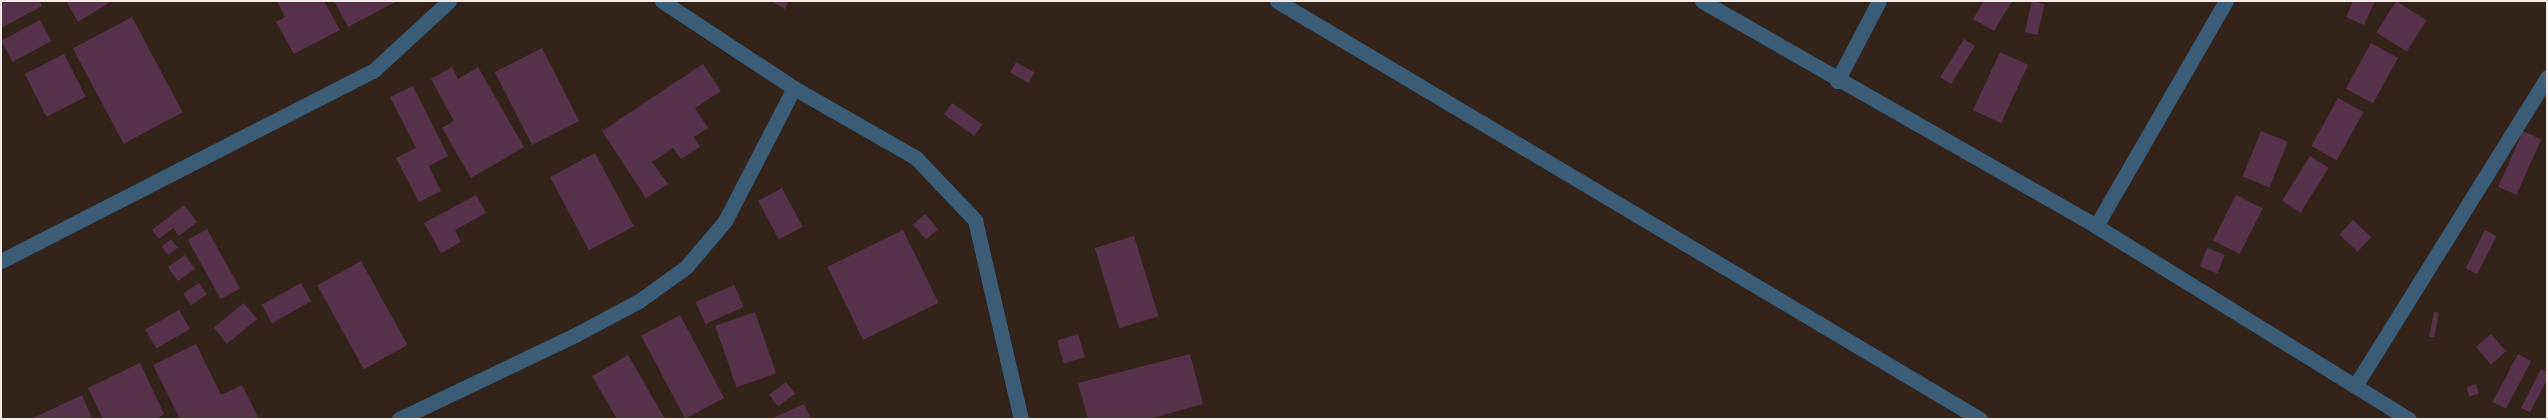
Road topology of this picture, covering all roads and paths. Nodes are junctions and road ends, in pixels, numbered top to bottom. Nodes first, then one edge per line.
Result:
1 (449, 1) edge
2 (662, 1) edge
3 (1277, 1) edge
4 (1702, 1) edge
5 (1879, 1) edge
6 (2226, 1) edge
7 (2547, 77) edge
8 (1837, 81) junction
9 (794, 88) junction
10 (2096, 226) junction
11 (1, 262) edge
12 (2355, 386) junction
13 (399, 419) edge
14 (1021, 419) edge
15 (1980, 419) edge
16 (2409, 419) edge

1 - 11 street
2 - 9 street
3 - 15 street
4 - 8 street
5 - 8 street
6 - 10 street
7 - 12 street
8 - 10 street
9 - 13 street
9 - 14 street
10 - 12 street
12 - 16 street

